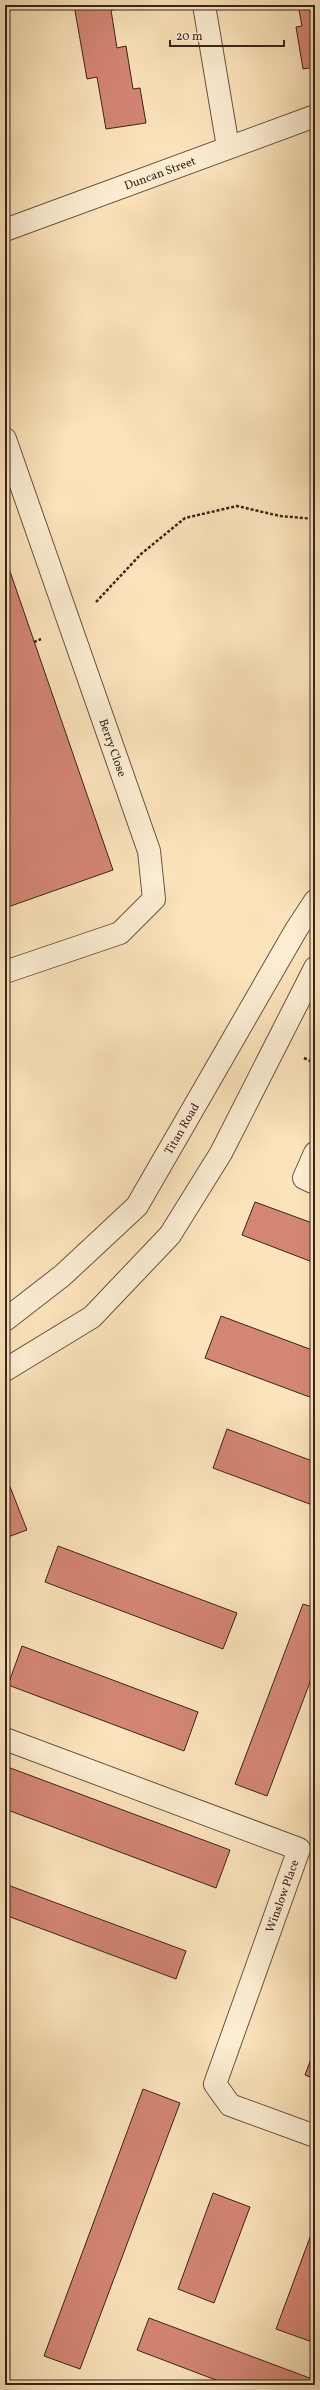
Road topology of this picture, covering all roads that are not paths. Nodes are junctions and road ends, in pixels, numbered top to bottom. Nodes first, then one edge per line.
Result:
1 (204, 5) edge
2 (315, 116) edge
3 (228, 147) junction
4 (5, 230) edge
5 (5, 439) edge
6 (315, 901) edge
7 (315, 968) edge
8 (5, 972) edge
9 (315, 1153) edge
10 (315, 1183) edge
11 (5, 1320) edge
12 (5, 1370) edge
13 (5, 1739) edge
14 (315, 2136) edge

1 - 3 street
2 - 3 street, Duncan Street
3 - 4 street, Duncan Street
5 - 8 street, Berry Close
6 - 11 street, Titan Road
7 - 12 street
9 - 10 street
13 - 14 street, Winslow Place

